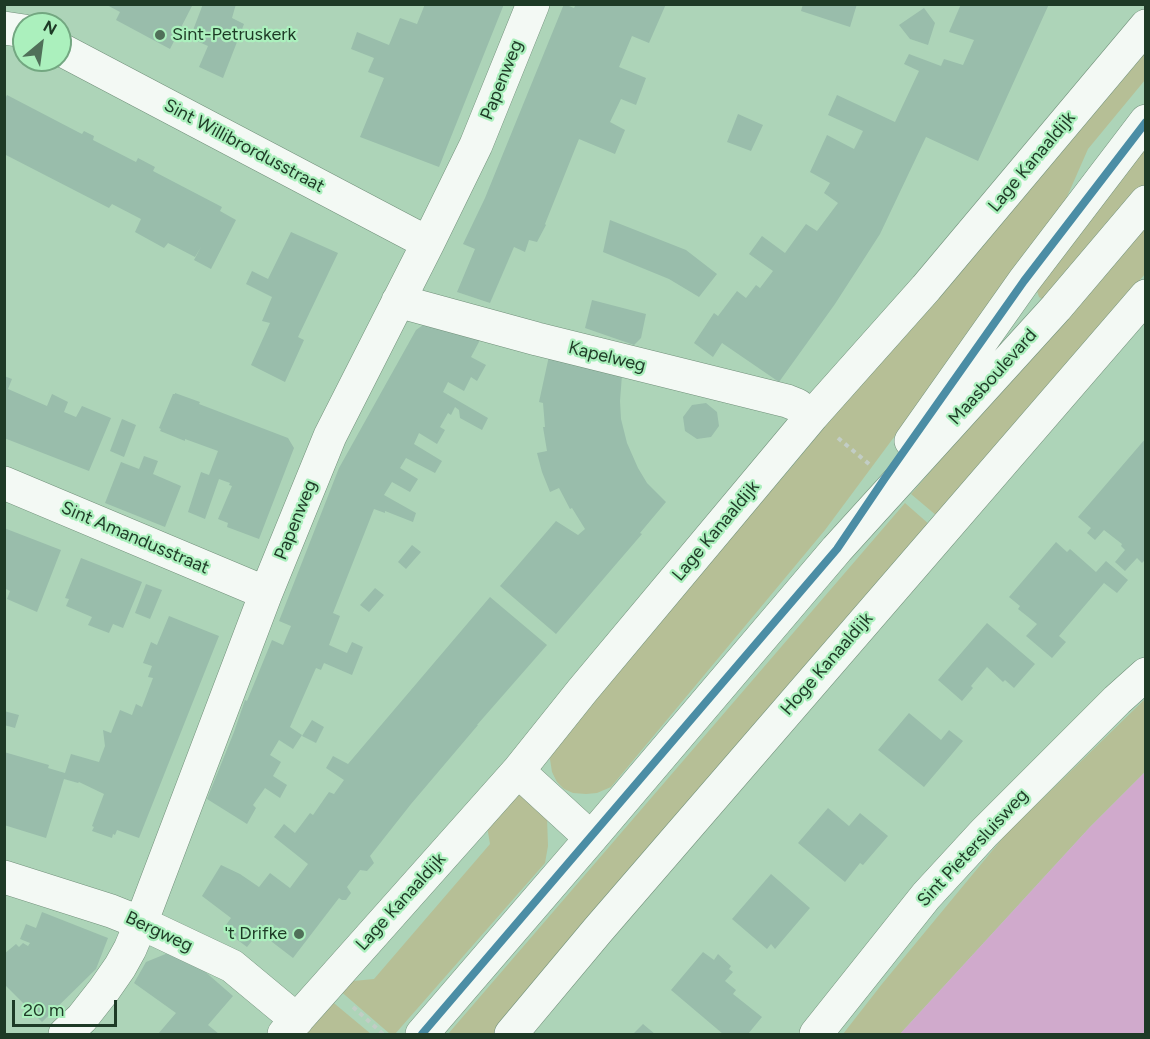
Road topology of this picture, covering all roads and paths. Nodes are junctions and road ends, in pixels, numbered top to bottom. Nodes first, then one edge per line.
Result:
1 (533, 4) edge
2 (1146, 26) edge
3 (72, 55) edge
4 (1146, 121) edge
5 (1146, 202) edge
6 (428, 243) junction
7 (1146, 296) edge
8 (398, 302) junction
9 (812, 416) junction
10 (4, 483) edge
11 (837, 549) junction
12 (266, 593) junction
13 (1146, 674) edge
14 (518, 771) junction
15 (591, 838) junction
16 (4, 877) edge
17 (141, 923) junction
18 (290, 1027) edge
19 (65, 1035) edge
20 (422, 1035) edge
21 (511, 1035) edge
22 (816, 1035) edge

1 - 6 street, Papenweg
2 - 9 street, Lage Kanaaldijk
3 - 6 street, Sint Willibrordusstraat
4 - 11 street, Maasboulevard
5 - 11 street, Maasboulevard
6 - 8 street, Papenweg
7 - 21 street, Hoge Kanaaldijk
8 - 9 street, Kapelweg
8 - 12 street, Papenweg
9 - 14 street, Lage Kanaaldijk
10 - 12 street, Sint Amandusstraat
11 - 15 street, Maasboulevard
12 - 17 street, Papenweg
13 - 22 street, Sint Pietersluisweg
14 - 15 street
14 - 18 street, Lage Kanaaldijk
15 - 20 street, Maasboulevard
16 - 17 street, Bergweg
17 - 18 street, Bergweg
17 - 19 street, Papenweg

